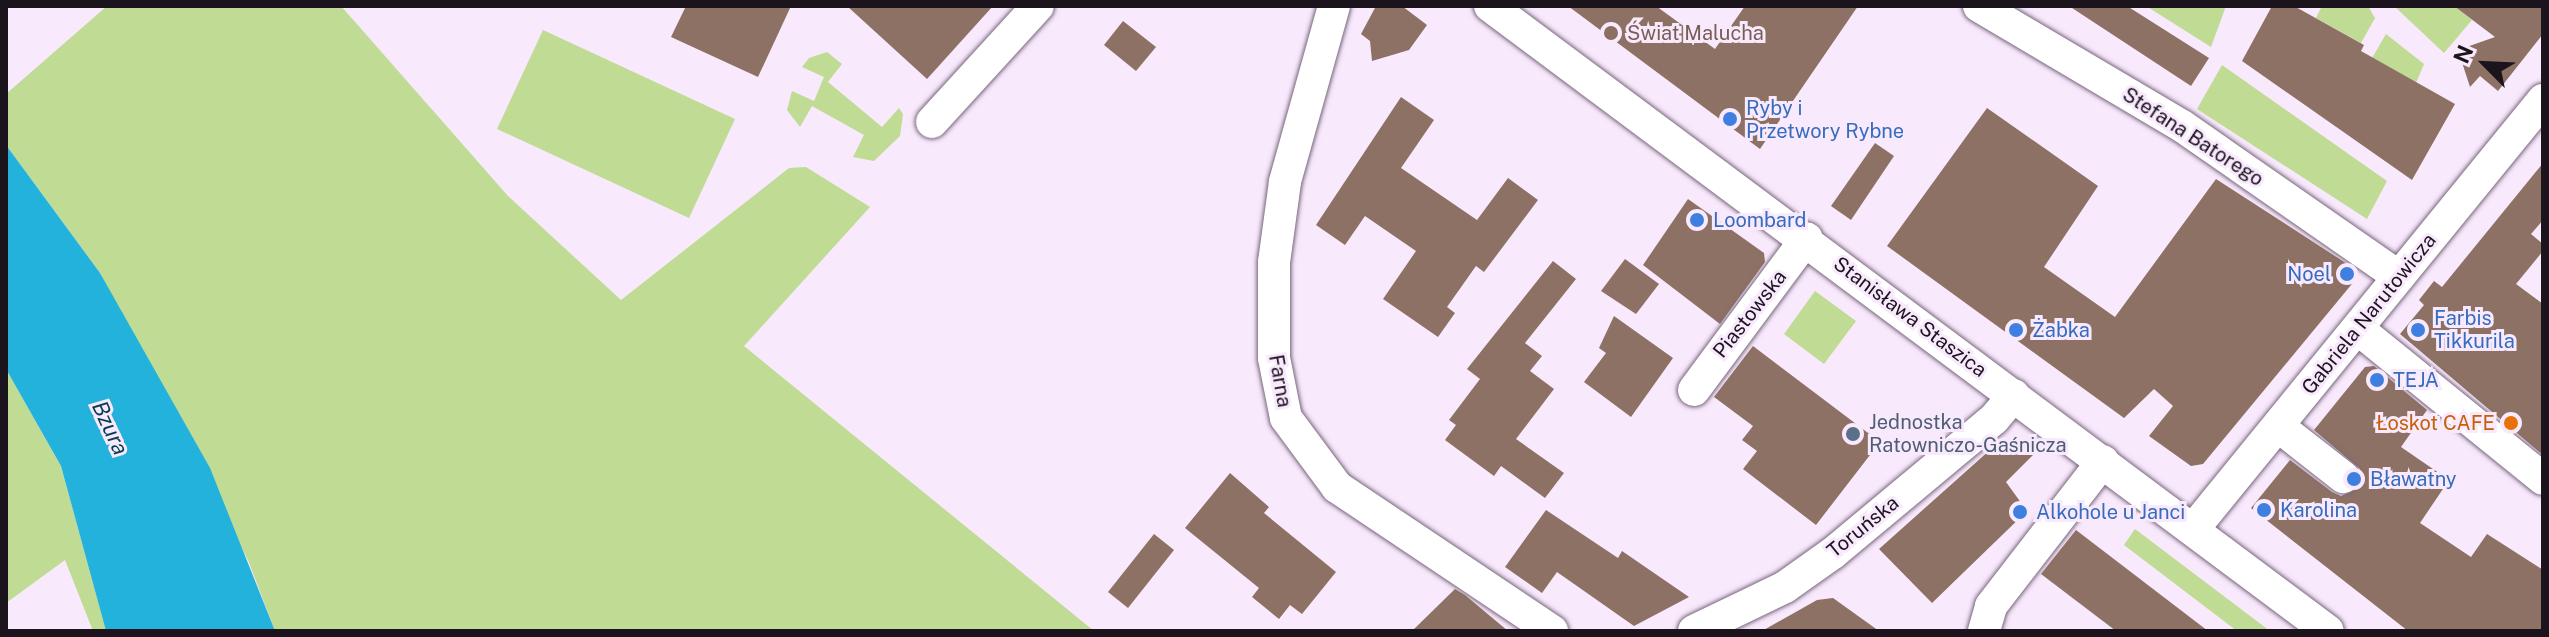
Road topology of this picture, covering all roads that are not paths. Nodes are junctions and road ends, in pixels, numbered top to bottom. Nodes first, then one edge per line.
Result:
1 (1038, 6) edge
2 (1334, 6) edge
3 (1490, 6) edge
4 (1979, 6) edge
5 (2543, 100) edge
6 (932, 122) dead end
7 (1807, 238) junction
8 (2399, 277) junction
9 (2358, 329) junction
10 (1694, 390) dead end
11 (2014, 395) junction
12 (2278, 426) junction
13 (2103, 461) junction
14 (2343, 477) dead end
15 (2543, 479) edge
16 (2195, 527) junction
17 (1552, 631) edge
18 (1694, 631) edge
19 (1984, 631) edge
20 (2328, 631) edge

1 - 6 street
2 - 17 street, Farna
3 - 7 street, Stanisława Staszica
4 - 8 street, Stefana Batorego
5 - 8 street, Gabriela Narutowicza
7 - 10 street, Piastowska
7 - 11 street, Stanisława Staszica
8 - 9 street, Gabriela Narutowicza
9 - 12 street, Gabriela Narutowicza
9 - 15 street
11 - 13 street, Stanisława Staszica
11 - 18 street, Toruńska
12 - 14 street
12 - 16 street, Gabriela Narutowicza
13 - 16 street, Stanisława Staszica
13 - 19 street
16 - 20 street, Stanisława Staszica

